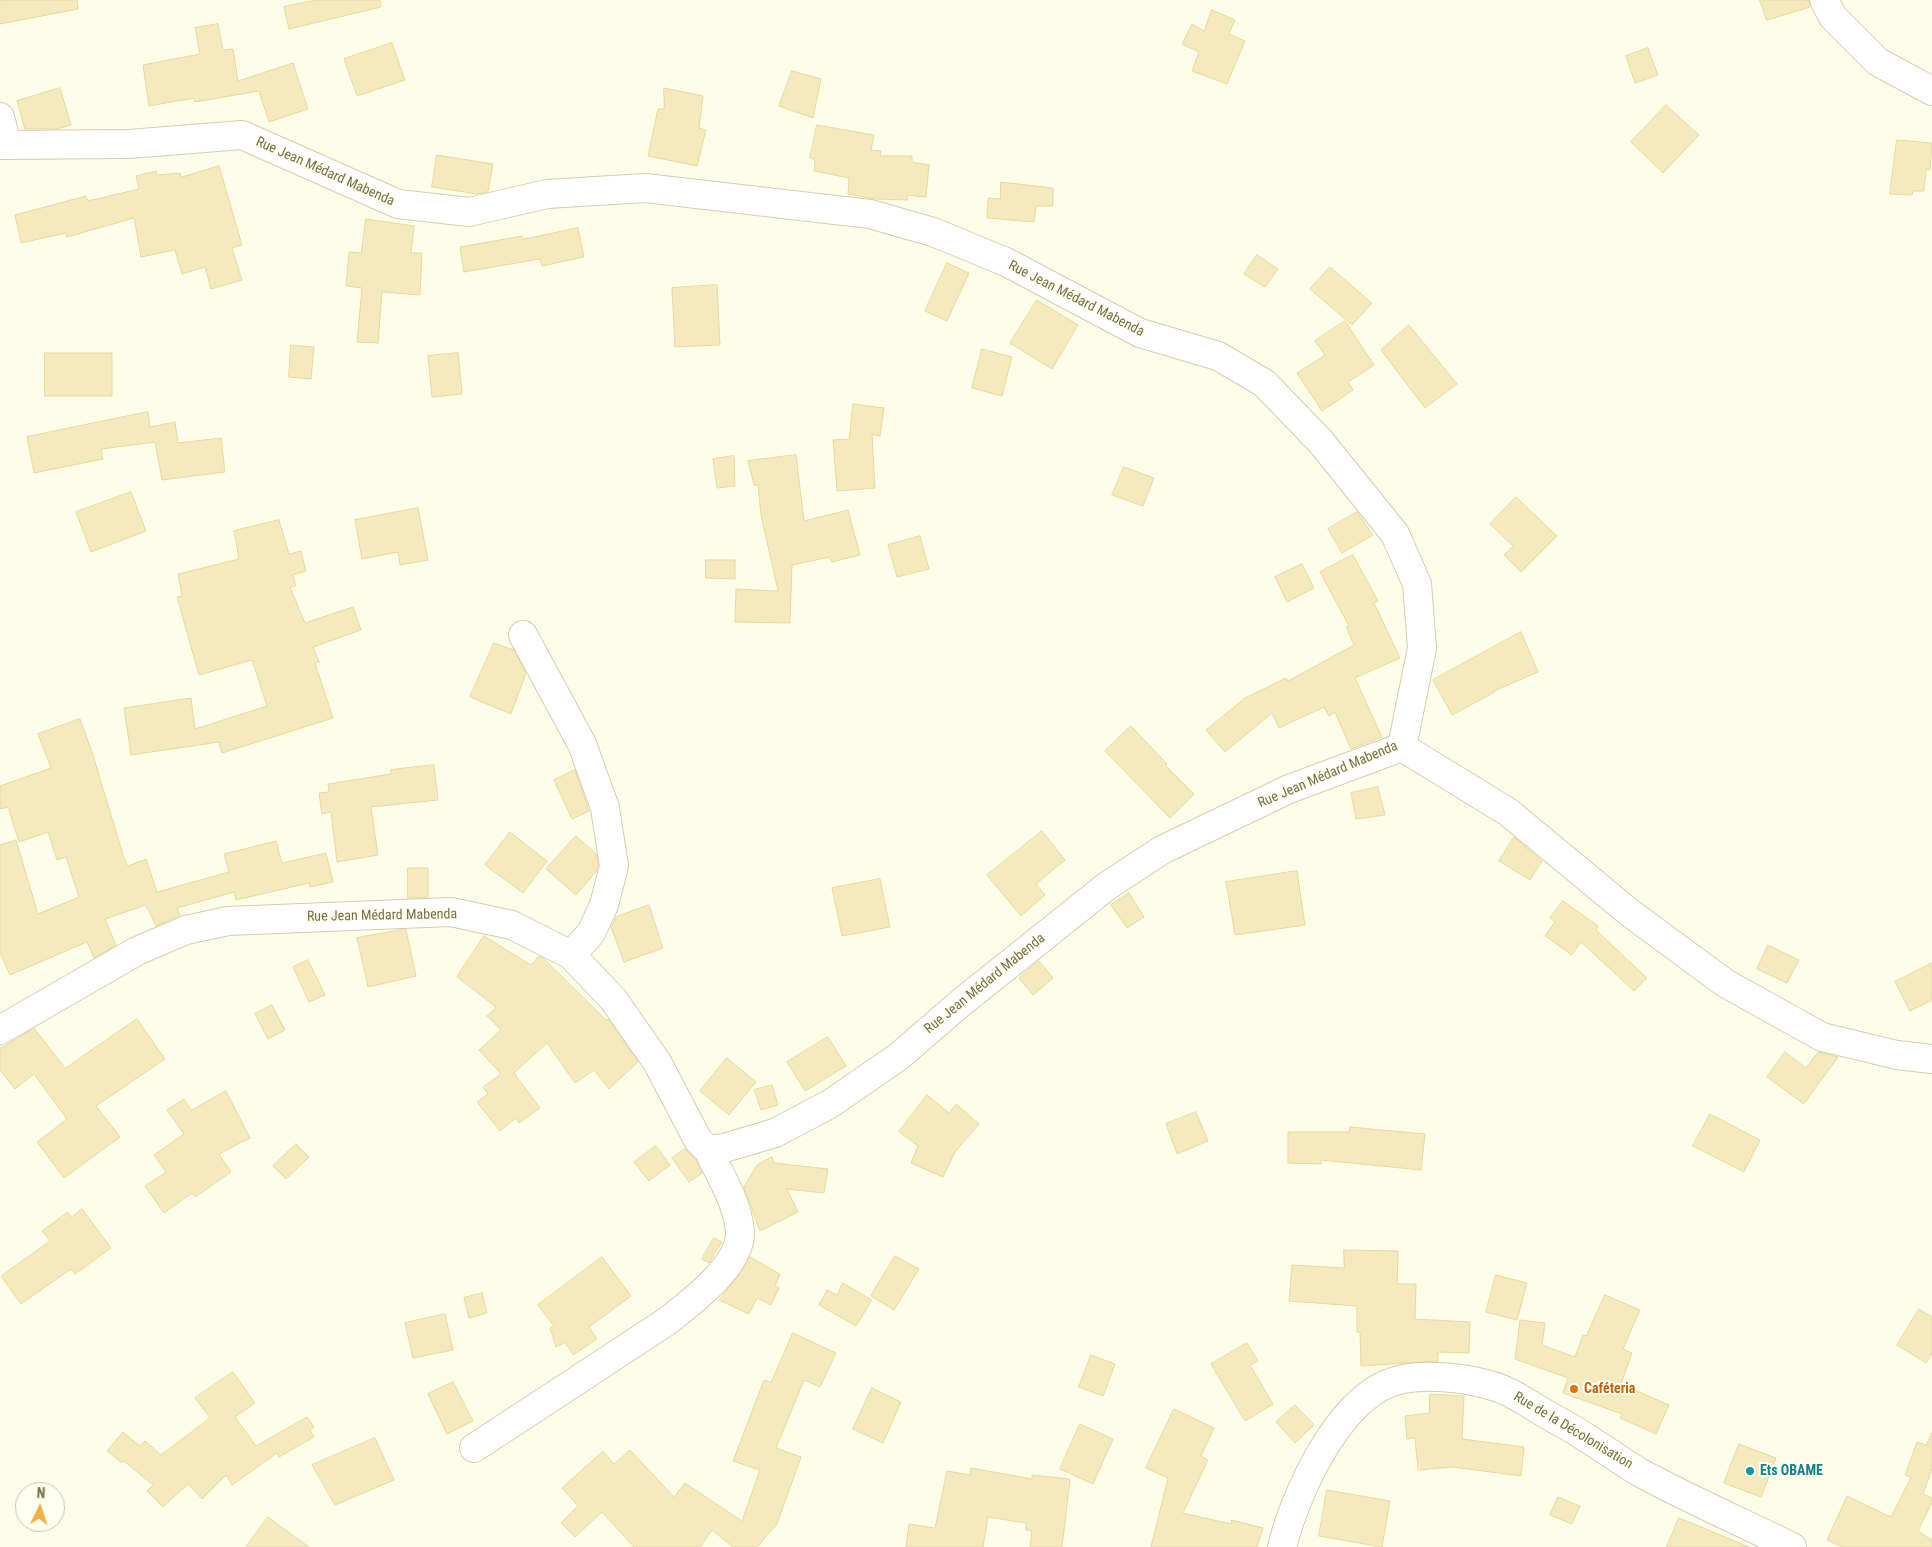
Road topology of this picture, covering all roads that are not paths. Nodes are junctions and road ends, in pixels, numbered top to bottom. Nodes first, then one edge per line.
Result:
1 (1824, 0) edge
2 (1932, 91) edge
3 (0, 117) edge
4 (3, 145) edge
5 (523, 635) dead end
6 (1402, 747) junction
7 (571, 955) junction
8 (0, 1030) edge
9 (1932, 1059) edge
10 (708, 1150) junction
11 (474, 1448) dead end
12 (1282, 1547) edge
13 (1792, 1547) edge

1 - 2 street
3 - 4 street
4 - 6 street, Rue Jean Médard Mabenda
5 - 7 street
6 - 9 street
6 - 10 street, Rue Jean Médard Mabenda
7 - 8 street, Rue Jean Médard Mabenda
7 - 10 street, Rue Jean Médard Mabenda
10 - 11 street
12 - 13 street, Rue de la Décolonisation

